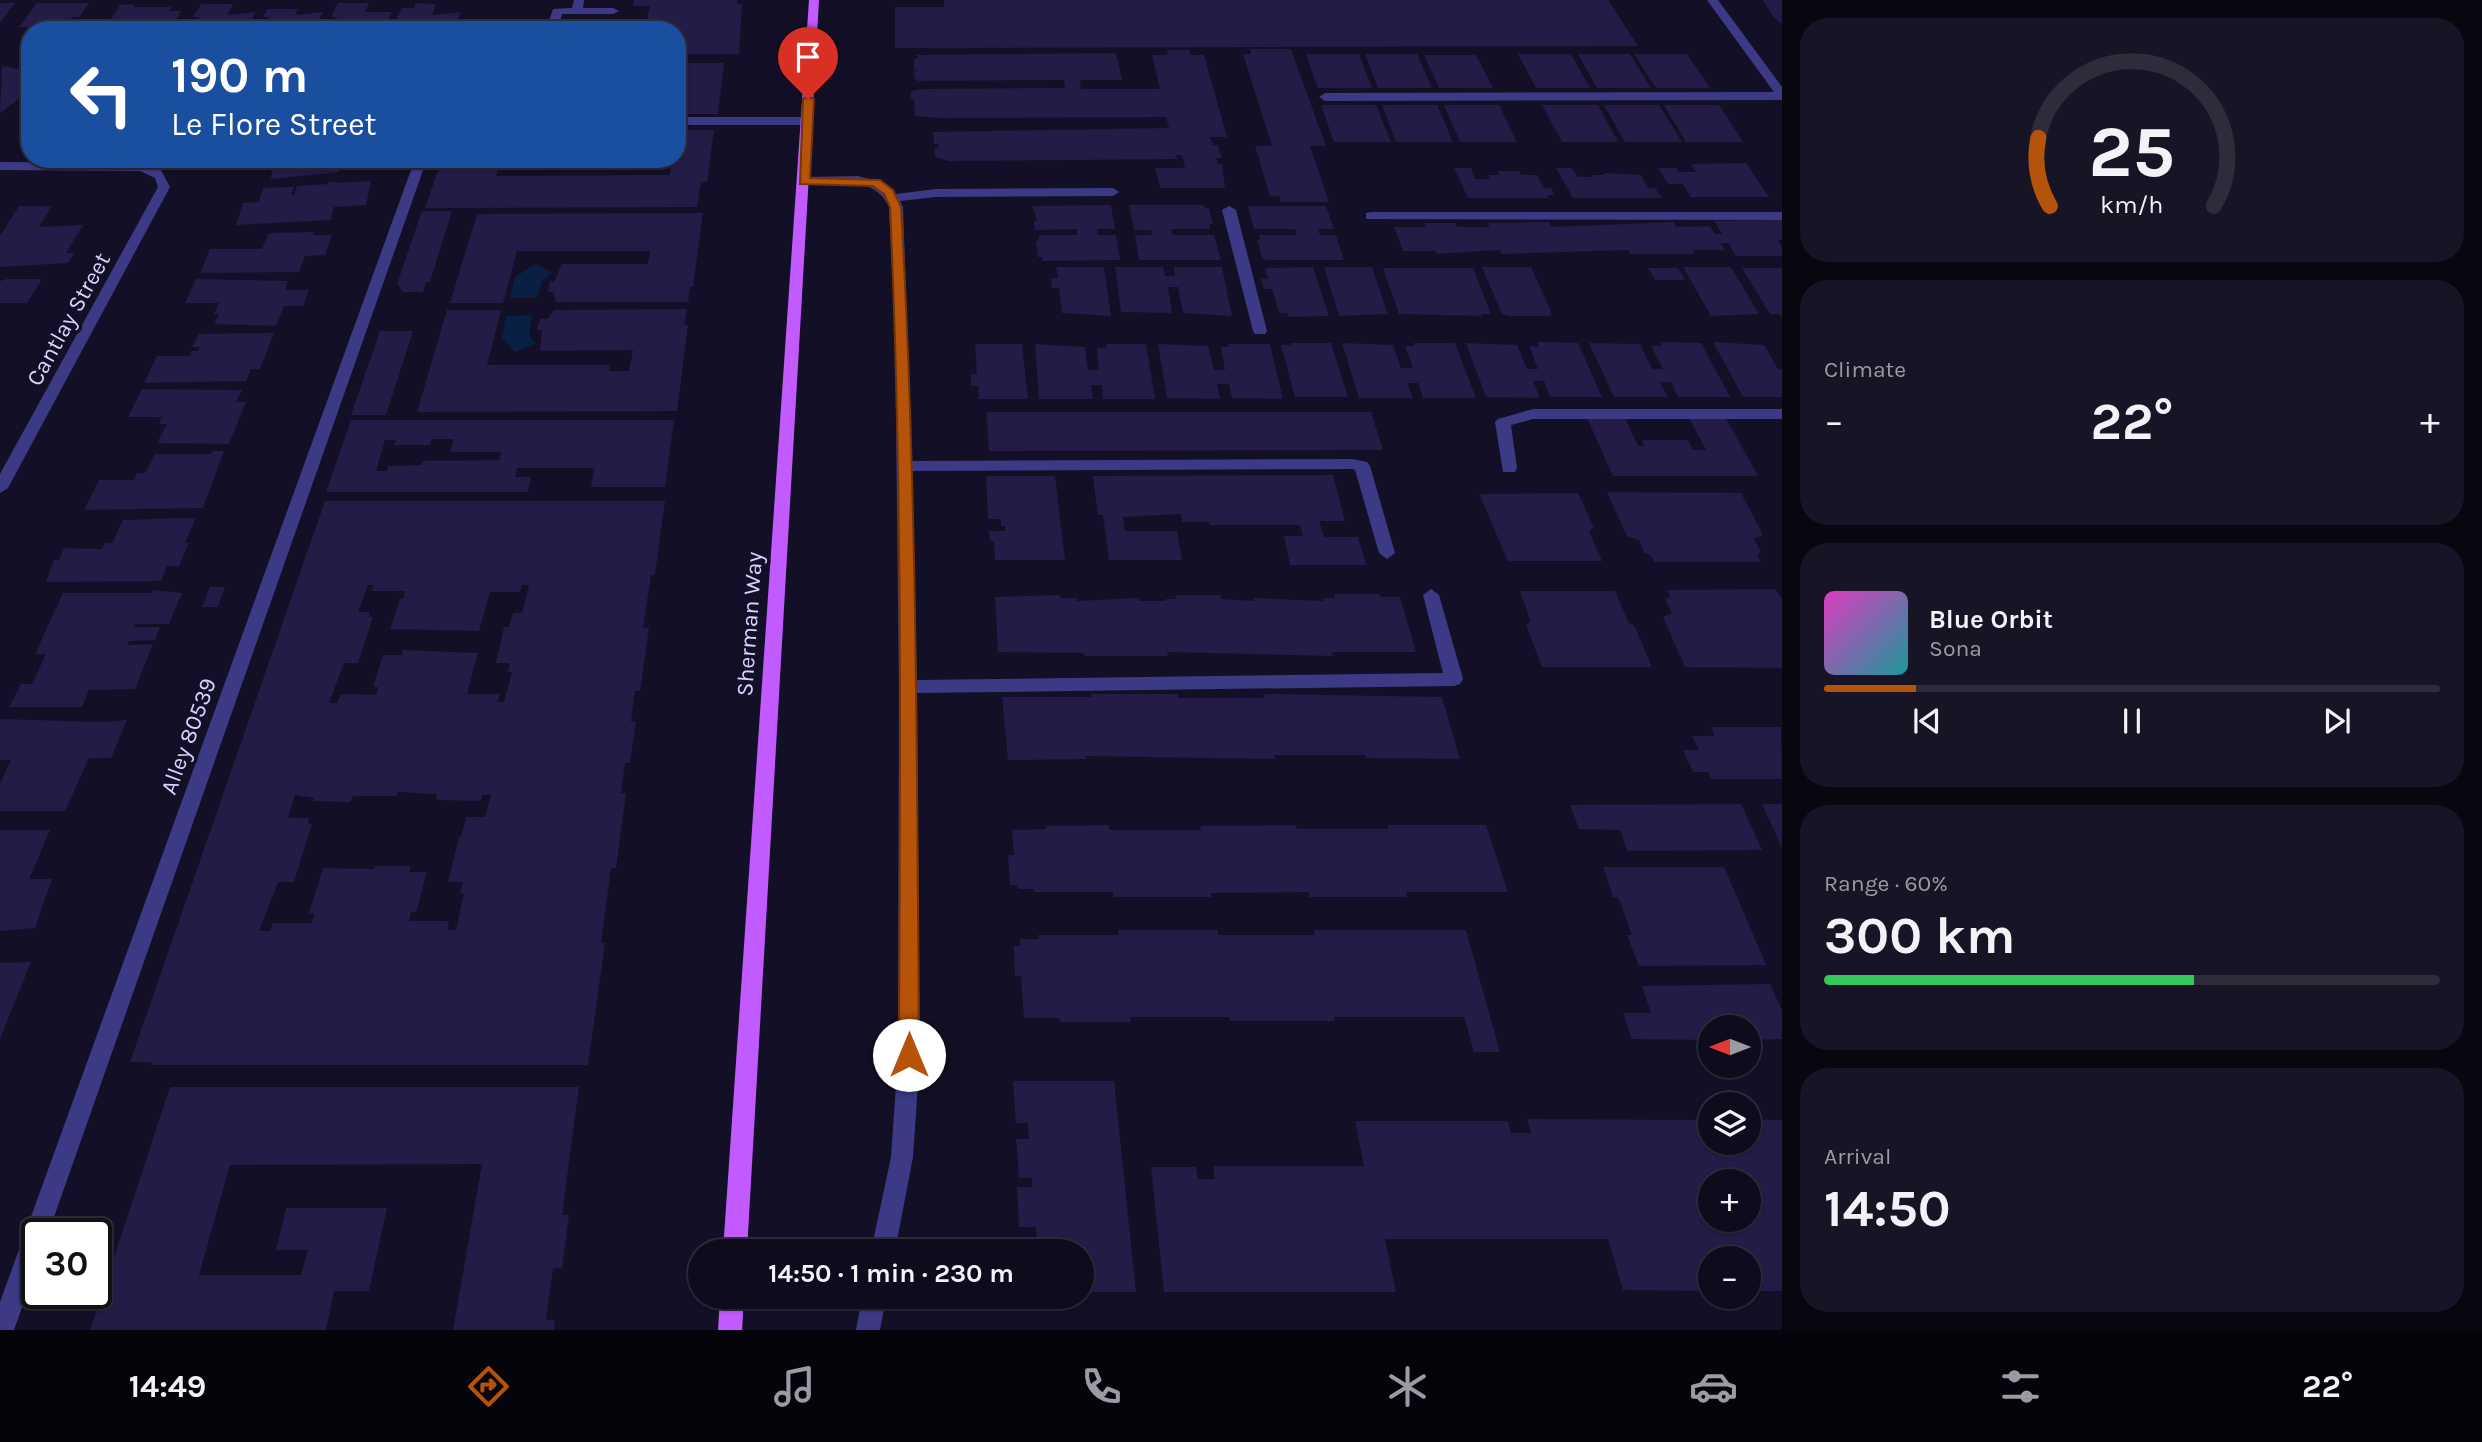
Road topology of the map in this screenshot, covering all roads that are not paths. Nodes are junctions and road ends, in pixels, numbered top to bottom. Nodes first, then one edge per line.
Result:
1 (814, 0) edge
2 (1712, 0) edge
3 (578, 6) edge
4 (612, 11) dead end
5 (554, 21) edge
6 (1782, 95) edge
7 (1325, 97) dead end
8 (686, 121) edge
9 (807, 121) junction
10 (0, 166) edge
11 (21, 166) edge
12 (144, 168) edge
13 (418, 168) edge
14 (804, 181) junction
15 (1113, 192) dead end
16 (893, 198) junction
17 (1229, 210) dead end
18 (1371, 216) dead end
19 (1782, 216) edge
20 (1261, 331) dead end
21 (1782, 414) edge
22 (903, 466) junction
23 (1509, 468) dead end
24 (0, 488) edge
25 (1387, 552) dead end
26 (1430, 595) dead end
27 (908, 686) junction
28 (736, 1239) edge
29 (885, 1239) edge
30 (731, 1309) edge
31 (872, 1309) edge
32 (2, 1330) edge
33 (730, 1330) edge
34 (868, 1330) edge

1 - 9 main road, Sherman Way
2 - 6 street
3 - 4 street
3 - 5 street
6 - 7 street
8 - 9 street
9 - 14 main road, Sherman Way
10 - 11 street, Cantlay Street
12 - 24 street, Cantlay Street
13 - 32 street, Alley 80539
14 - 16 street
14 - 28 main road, Sherman Way
15 - 16 street
16 - 22 street
17 - 20 street
18 - 19 street
21 - 23 street
22 - 25 street
22 - 27 street
26 - 27 street
27 - 29 street
30 - 33 main road
31 - 34 street

